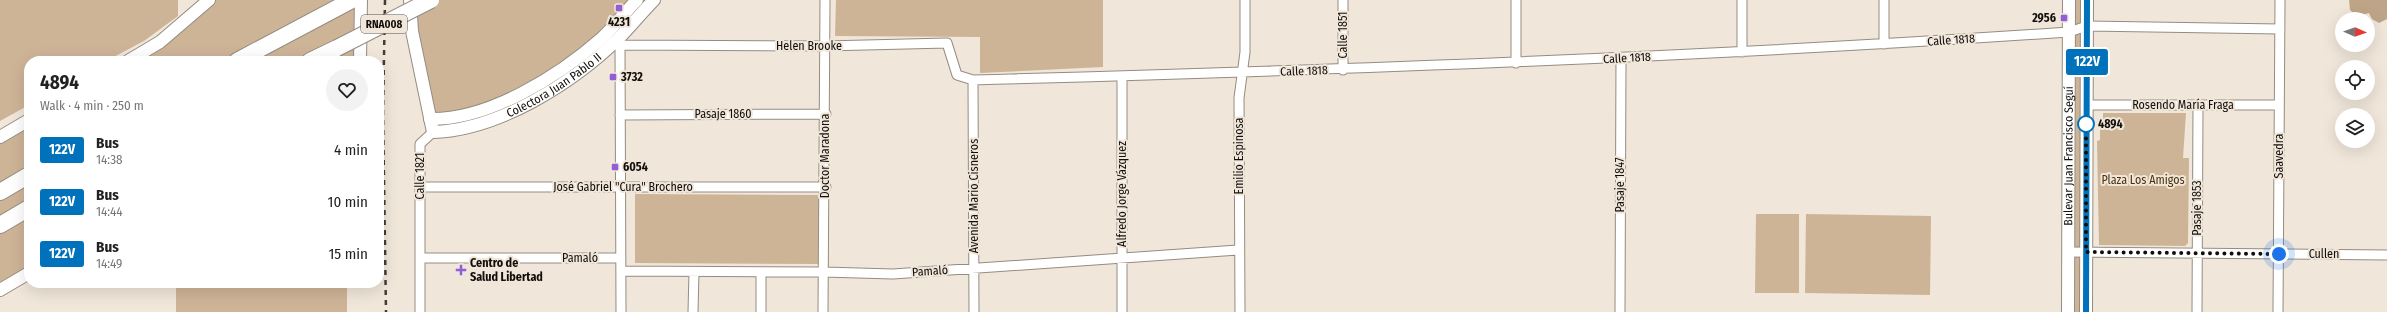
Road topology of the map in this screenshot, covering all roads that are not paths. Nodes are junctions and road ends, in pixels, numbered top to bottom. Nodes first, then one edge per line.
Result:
1 (209, 0) edge
2 (352, 0) edge
3 (361, 0) edge
4 (410, 0) edge
5 (431, 0) edge
6 (637, 0) edge
7 (654, 0) edge
8 (825, 0) edge
9 (1245, 0) edge
10 (1342, 0) edge
11 (1516, 0) edge
12 (1742, 0) edge
13 (1884, 0) edge
14 (2069, 0) edge
15 (2087, 0) edge
16 (2280, 0) edge
17 (2087, 26) junction
18 (611, 28) junction
19 (2280, 29) junction
20 (2069, 32) junction
21 (618, 42) junction
22 (1884, 44) junction
23 (825, 46) junction
24 (1742, 52) junction
25 (136, 56) edge
26 (246, 56) edge
27 (320, 56) edge
28 (360, 56) edge
29 (1621, 58) junction
30 (1516, 63) junction
31 (1343, 70) junction
32 (1242, 72) junction
33 (1122, 76) junction
34 (973, 80) junction
35 (2086, 105) junction
36 (2198, 105) junction
37 (2279, 105) junction
38 (826, 114) junction
39 (620, 115) junction
40 (430, 119) junction
41 (24, 123) edge
42 (433, 132) junction
43 (0, 136) edge
44 (24, 178) edge
45 (826, 186) junction
46 (420, 187) junction
47 (621, 187) junction
48 (0, 192) edge
49 (24, 211) edge
50 (0, 225) edge
51 (1238, 250) junction
52 (2068, 252) junction
53 (2086, 252) junction
54 (2197, 253) junction
55 (2279, 254) junction
56 (2387, 255) edge
57 (420, 258) junction
58 (621, 258) junction
59 (1122, 258) junction
60 (974, 268) junction
61 (621, 271) junction
62 (694, 272) junction
63 (761, 272) junction
64 (824, 272) junction
65 (24, 276) edge
66 (0, 290) edge
67 (420, 312) edge
68 (621, 312) edge
69 (693, 312) edge
70 (761, 312) edge
71 (823, 312) edge
72 (974, 312) edge
73 (1122, 312) edge
74 (1240, 312) edge
75 (1620, 312) edge
76 (2068, 312) edge
77 (2086, 312) edge
78 (2197, 312) edge
79 (2278, 312) edge

1 - 25 main road
2 - 26 highway, RNA008
3 - 28 main road
4 - 40 main road
5 - 27 highway, RNA008, bridge
6 - 18 main road, Colectora Juan Pablo II
7 - 21 main road, Colectora Juan Pablo II
8 - 23 street, Doctor Maradona
9 - 32 street, Emilio Espinosa
10 - 31 street, Calle 1851
11 - 30 street
12 - 24 street
13 - 22 street
14 - 20 main road, Bulevar Juan Francisco Seguí
15 - 17 main road, Bulevar Juan Francisco Seguí
16 - 19 street, Saavedra
17 - 19 street, Calle 1818
17 - 20 street, Calle 1818
17 - 35 main road, Bulevar Juan Francisco Seguí
18 - 21 street
18 - 40 main road, Colectora Juan Pablo II
19 - 37 street, Saavedra
20 - 22 street, Calle 1818
20 - 52 main road, Bulevar Juan Francisco Seguí
21 - 23 street, Helen Brooke
21 - 39 street
21 - 42 main road, Colectora Juan Pablo II
22 - 24 street, Calle 1818
23 - 34 street, Helen Brooke
23 - 38 street, Doctor Maradona
24 - 29 street, Calle 1818
29 - 30 street, Calle 1818
29 - 75 street, Pasaje 1847
30 - 31 street, Calle 1818
31 - 32 street, Calle 1818
32 - 33 street, Calle 1818
32 - 51 street, Emilio Espinosa
33 - 34 street, Calle 1818
33 - 59 street, Alfredo Jorge Vázquez
34 - 60 street, Avenida Mario Cisneros
35 - 36 street, Rosendo María Fraga
35 - 53 main road, Bulevar Juan Francisco Seguí
36 - 37 street, Rosendo María Fraga
36 - 54 street, Pasaje 1853
37 - 55 street, Saavedra
38 - 39 street, Pasaje 1860
38 - 45 street, Doctor Maradona
39 - 47 street
40 - 42 main road
41 - 43 main road
42 - 46 street, Calle 1821
44 - 48 highway
45 - 47 street, José Gabriel "Cura" Brochero
45 - 64 street, Doctor Maradona
46 - 47 street, José Gabriel "Cura" Brochero
46 - 57 street, Calle 1821
47 - 58 street
49 - 50 highway
51 - 59 street, Pamaló
51 - 74 street, Emilio Espinosa
52 - 53 street, Cullen
52 - 76 main road, Bulevar Juan Francisco Seguí
53 - 54 street, Cullen
53 - 77 main road, Bulevar Juan Francisco Seguí
54 - 55 street, Cullen
54 - 78 street, Pasaje 1853
55 - 56 street, Cullen
55 - 79 street, Saavedra
57 - 58 street, Pamaló
57 - 67 street, Calle 1821
58 - 61 street
59 - 60 street, Pamaló
59 - 73 street, Alfredo Jorge Vázquez
60 - 64 street, Pamaló
60 - 72 street, Avenida Mario Cisneros
61 - 62 street, Pamaló
61 - 68 street
62 - 63 street, Pamaló
62 - 69 street
63 - 64 street, Pamaló
63 - 70 street
64 - 71 street, Doctor Maradona
65 - 66 main road

